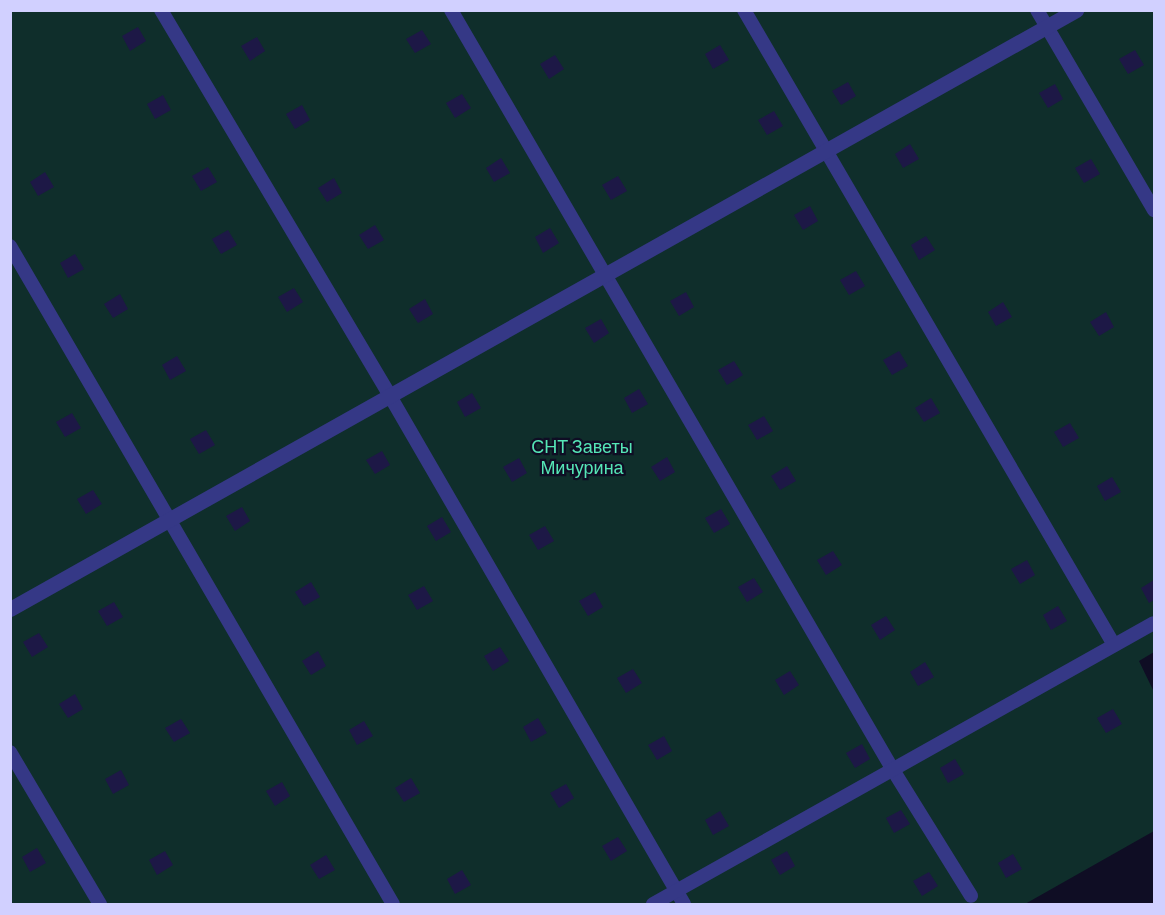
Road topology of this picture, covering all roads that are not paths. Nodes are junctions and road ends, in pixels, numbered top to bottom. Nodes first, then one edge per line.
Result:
1 (161, 10) edge
2 (451, 10) edge
3 (744, 10) edge
4 (1037, 10) edge
5 (1076, 10) edge
6 (1047, 27) junction
7 (827, 151) junction
8 (1155, 210) edge
9 (10, 246) edge
10 (606, 275) junction
11 (390, 396) junction
12 (171, 519) junction
13 (10, 609) edge
14 (1155, 623) edge
15 (1114, 645) junction
16 (10, 752) edge
17 (893, 770) junction
18 (675, 892) junction
19 (971, 896) dead end
20 (100, 904) edge
21 (393, 904) edge
22 (652, 904) edge
23 (684, 904) edge

1 - 11 lane
2 - 10 lane
3 - 7 lane
4 - 6 lane
5 - 6 street
6 - 7 street
6 - 8 lane
7 - 10 street
7 - 15 lane
9 - 12 lane
10 - 11 street
10 - 17 lane
11 - 12 street
11 - 18 lane
12 - 13 street
12 - 21 lane
14 - 15 lane
15 - 17 lane
16 - 20 lane
17 - 18 lane
17 - 19 lane
18 - 22 lane
18 - 23 lane

